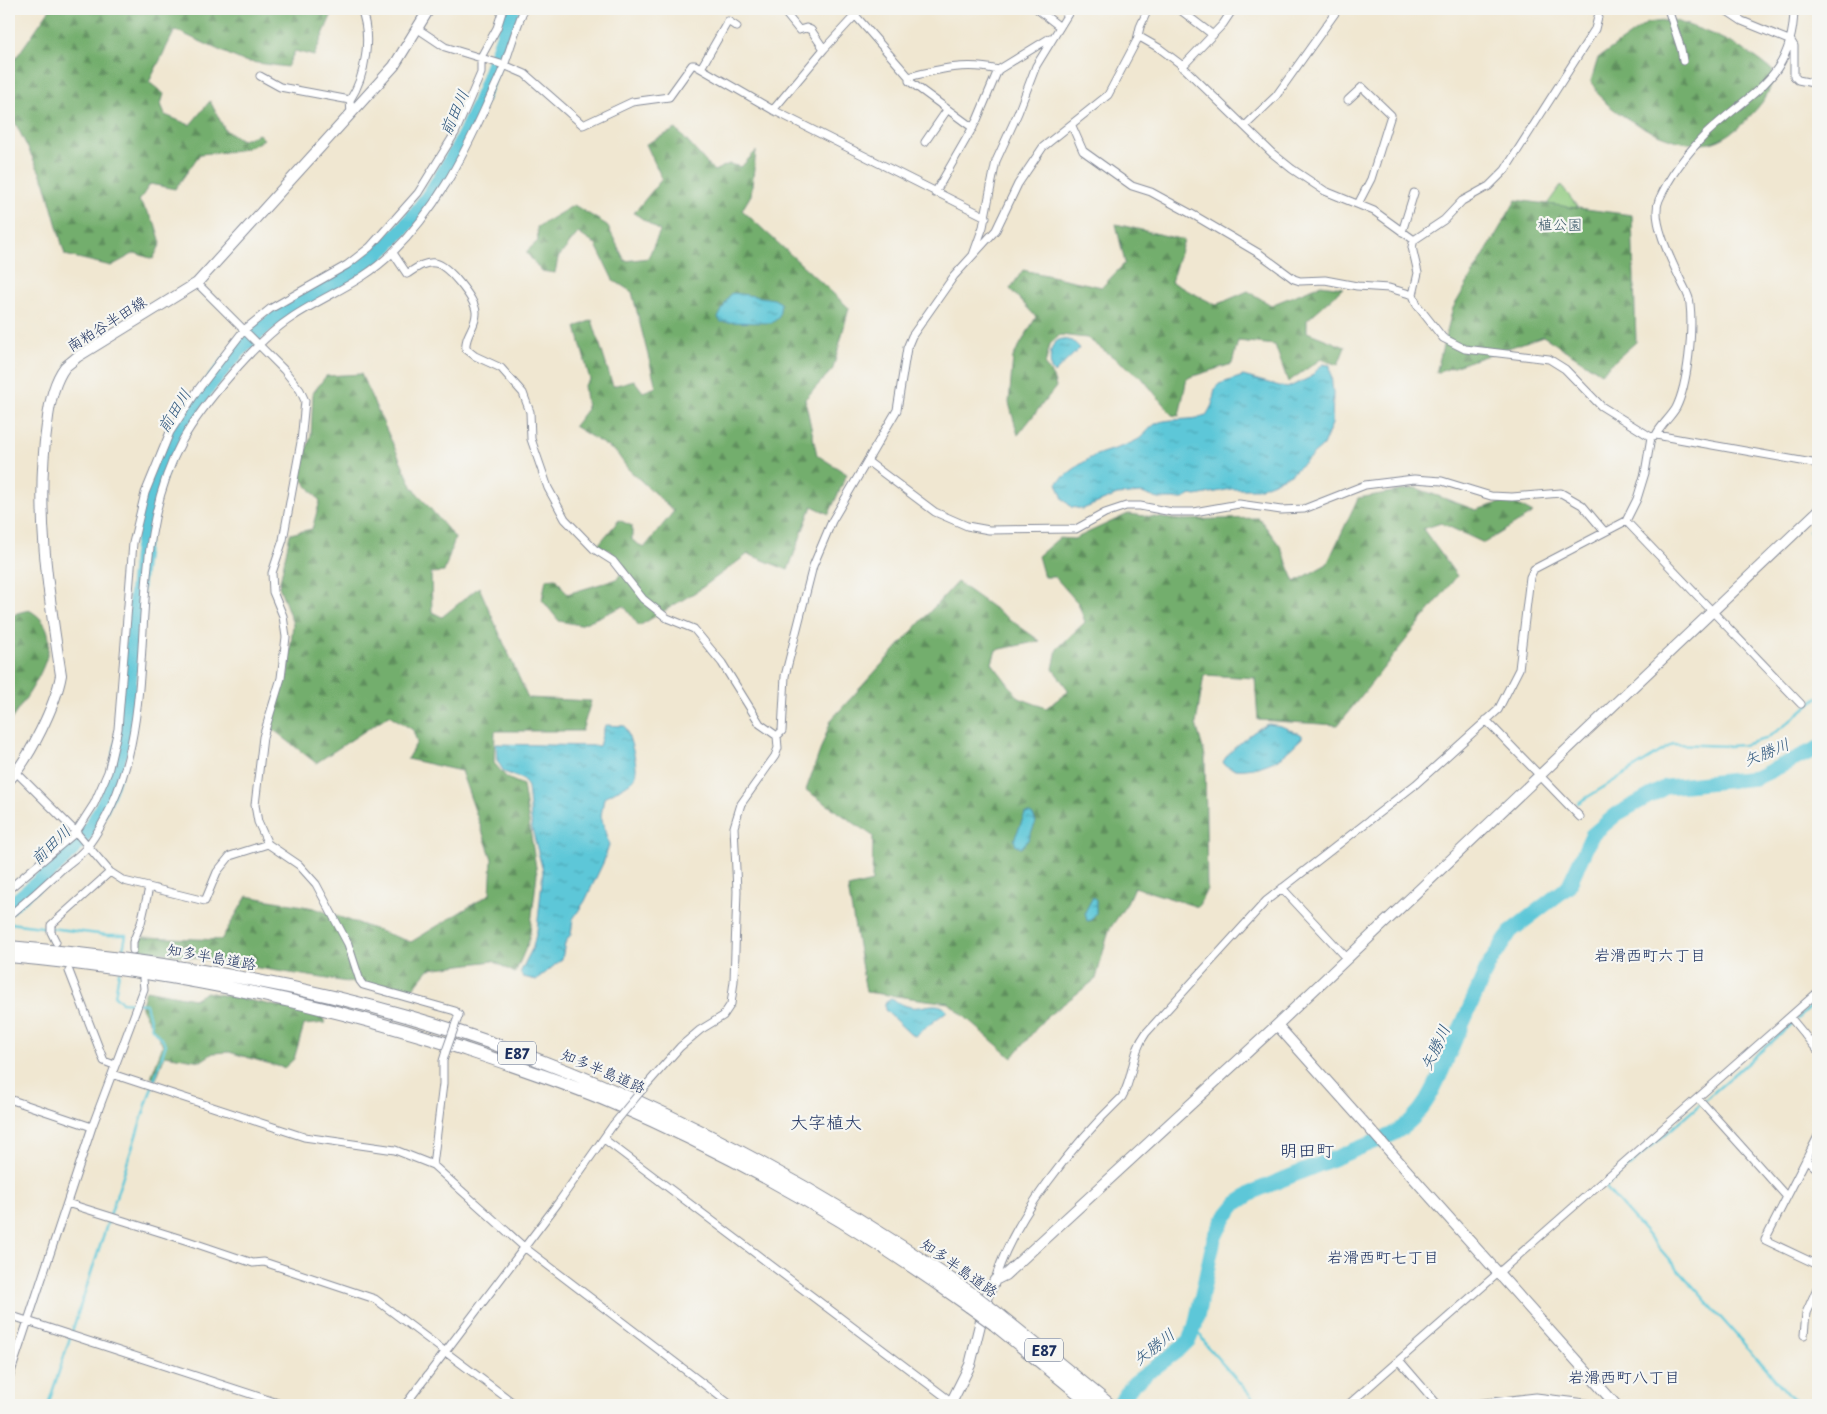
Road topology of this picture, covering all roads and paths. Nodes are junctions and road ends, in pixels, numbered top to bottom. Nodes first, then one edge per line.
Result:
1 (361, 9) edge
2 (429, 9) edge
3 (503, 9) edge
4 (524, 9) edge
5 (782, 9) edge
6 (1036, 9) edge
7 (1071, 9) edge
8 (1148, 9) edge
9 (1179, 9) edge
10 (1233, 9) edge
11 (1338, 9) edge
12 (1600, 9) edge
13 (1668, 9) edge
14 (1724, 9) edge
15 (1794, 9) edge
16 (857, 11) edge
17 (737, 27) dead end
18 (418, 29) junction
19 (1058, 30) junction
20 (1213, 35) junction
21 (1138, 36) junction
22 (1791, 41) junction
23 (824, 49) junction
24 (481, 58) junction
25 (1683, 61) dead end
26 (504, 65) junction
27 (1182, 67) junction
28 (701, 68) junction
29 (998, 70) junction
30 (260, 76) dead end
31 (909, 77) junction
32 (1818, 84) edge
33 (350, 100) junction
34 (1348, 100) dead end
35 (773, 110) junction
36 (947, 110) junction
37 (351, 114) junction
38 (1072, 126) junction
39 (1245, 126) junction
40 (973, 128) junction
41 (925, 142) dead end
42 (935, 193) junction
43 (1414, 193) dead end
44 (1358, 204) junction
45 (986, 217) junction
46 (1402, 232) junction
47 (1414, 240) junction
48 (392, 253) junction
49 (973, 255) junction
50 (197, 283) junction
51 (1413, 295) junction
52 (246, 332) junction
53 (259, 344) junction
54 (1653, 436) junction
55 (867, 462) junction
56 (1818, 464) edge
57 (1818, 511) edge
58 (1626, 521) junction
59 (1604, 531) junction
60 (1713, 612) junction
61 (1801, 704) dead end
62 (1486, 720) junction
63 (777, 736) junction
64 (16, 772) junction
65 (1539, 775) junction
66 (9, 780) edge
67 (1580, 817) dead end
68 (76, 832) junction
69 (268, 844) junction
70 (88, 846) junction
71 (110, 872) junction
72 (149, 888) junction
73 (1282, 888) junction
74 (9, 890) edge
75 (9, 916) edge
76 (56, 942) dead end
77 (9, 947) edge
78 (133, 950) dead end
79 (9, 956) edge
80 (1346, 957) junction
81 (69, 971) dead end
82 (143, 980) dead end
83 (1818, 992) edge
84 (1790, 1017) junction
85 (1277, 1025) junction
86 (1818, 1051) edge
87 (114, 1065) junction
88 (112, 1074) junction
89 (1698, 1098) junction
90 (9, 1099) edge
91 (92, 1126) junction
92 (1818, 1136) edge
93 (604, 1139) junction
94 (1806, 1159) junction
95 (433, 1165) junction
96 (1818, 1170) edge
97 (1787, 1197) junction
98 (67, 1203) junction
99 (524, 1248) junction
100 (1818, 1265) edge
101 (1499, 1274) junction
102 (995, 1280) junction
103 (1818, 1286) edge
104 (972, 1301) junction
105 (9, 1315) edge
106 (27, 1322) junction
107 (1804, 1335) dead end
108 (445, 1353) junction
109 (1399, 1360) junction
110 (9, 1378) edge
111 (1089, 1396) edge
112 (951, 1403) edge
113 (1614, 1403) edge
114 (284, 1405) edge
115 (404, 1405) edge
116 (516, 1405) edge
117 (732, 1405) edge
118 (1110, 1405) edge
119 (1348, 1405) edge
120 (1438, 1405) edge
121 (1465, 1405) edge

1 - 33 street
2 - 18 street, 南粕谷半田線
3 - 24 street
4 - 26 street
5 - 23 street
6 - 19 street
7 - 19 street
8 - 21 street
9 - 20 street
10 - 20 street
11 - 39 street
12 - 47 street
13 - 25 street
14 - 22 street
15 - 22 street
16 - 23 street
16 - 31 street
17 - 28 street
18 - 24 street
18 - 37 street, 南粕谷半田線
19 - 29 street
19 - 45 street
20 - 27 street
21 - 27 street
21 - 38 street
22 - 32 street
22 - 54 street
23 - 35 street
24 - 26 street
24 - 52 street
26 - 28 street
26 - 48 street
27 - 39 street
28 - 35 street
29 - 31 street
29 - 40 street
30 - 33 street
31 - 36 street
33 - 37 street
34 - 44 street
35 - 42 street
36 - 40 street
36 - 41 street
37 - 50 street, 南粕谷半田線
38 - 49 street
38 - 51 street
39 - 44 street
40 - 42 street
42 - 45 street
43 - 46 street
44 - 46 street
45 - 49 street
46 - 47 street
47 - 51 street
48 - 53 street
48 - 63 street
49 - 55 street
50 - 52 street
50 - 64 street, 南粕谷半田線
51 - 54 street
52 - 53 street
52 - 68 street
53 - 69 street
53 - 70 street
54 - 56 street
54 - 58 street
55 - 59 street
55 - 63 street
57 - 60 street
58 - 59 street
58 - 60 street
59 - 62 street
60 - 61 street
60 - 65 street
62 - 65 street
62 - 73 street
63 - 93 street, bridge
64 - 66 street, 南粕谷半田線
64 - 68 street
65 - 67 street
65 - 80 street
68 - 70 street
68 - 74 street
69 - 72 street
69 - 95 street, bridge
70 - 71 street
70 - 75 street
71 - 72 street
71 - 76 street
72 - 78 street
73 - 80 street
73 - 102 street
77 - 104 highway, 知多半島道路 / E87
79 - 104 highway, 知多半島道路 / E87
80 - 85 street
81 - 87 street
82 - 87 street
83 - 84 street
84 - 86 street
84 - 89 street
85 - 101 street
85 - 102 street
87 - 88 street
88 - 91 street
88 - 95 street
89 - 97 street
89 - 101 street
90 - 91 street
91 - 98 street
92 - 94 street
93 - 99 street
93 - 112 street
94 - 96 street
94 - 97 street
95 - 99 street
97 - 100 street
98 - 106 street
98 - 108 street
99 - 108 street
99 - 117 street
101 - 109 street
101 - 113 street
102 - 112 street
103 - 107 street
104 - 111 highway, 知多半島道路 / E87, bridge
105 - 106 street
106 - 110 street
106 - 114 street
108 - 115 street
108 - 116 street
109 - 119 street
109 - 120 street
111 - 118 highway, 知多半島道路 / E87
113 - 121 street

